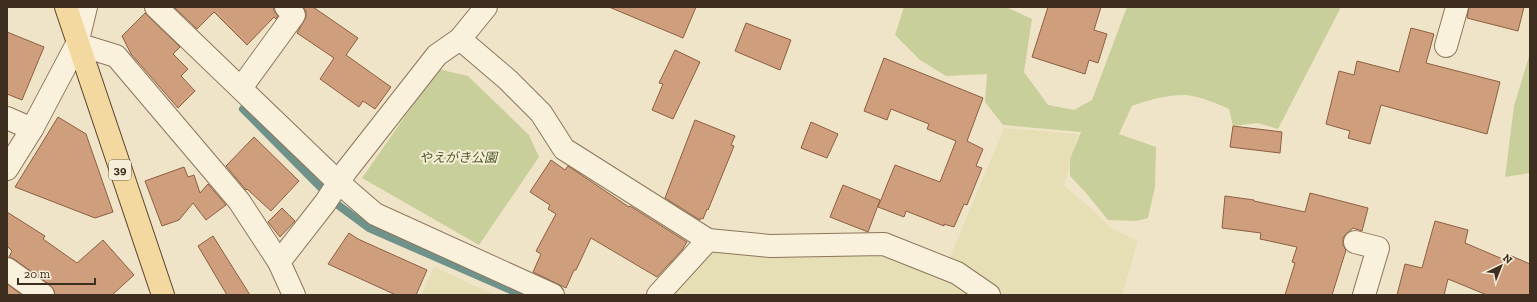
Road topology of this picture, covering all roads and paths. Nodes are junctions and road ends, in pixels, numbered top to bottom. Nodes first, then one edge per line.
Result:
1 (66, 7) edge
2 (86, 7) edge
3 (156, 7) edge
4 (286, 7) edge
5 (486, 7) edge
6 (1457, 7) edge
7 (460, 39) junction
8 (77, 44) junction
9 (1446, 46) dead end
10 (241, 88) junction
11 (7, 118) edge
12 (32, 129) junction
13 (7, 169) edge
14 (332, 192) junction
15 (708, 240) junction
16 (1355, 242) dead end
17 (279, 262) junction
18 (7, 269) edge
19 (43, 295) edge
20 (163, 295) edge
21 (294, 295) edge
22 (553, 295) edge
23 (658, 295) edge
24 (989, 295) edge
25 (1364, 295) edge

1 - 8 main road, 39
2 - 8 street
3 - 10 street
4 - 10 street
5 - 7 street
6 - 9 street
7 - 14 street
7 - 15 street
8 - 12 street
8 - 17 street
8 - 20 main road, 39
10 - 14 street
11 - 12 street
12 - 13 street
14 - 17 street
14 - 22 street
15 - 23 street
15 - 24 street
16 - 25 street
17 - 21 street
18 - 19 street

